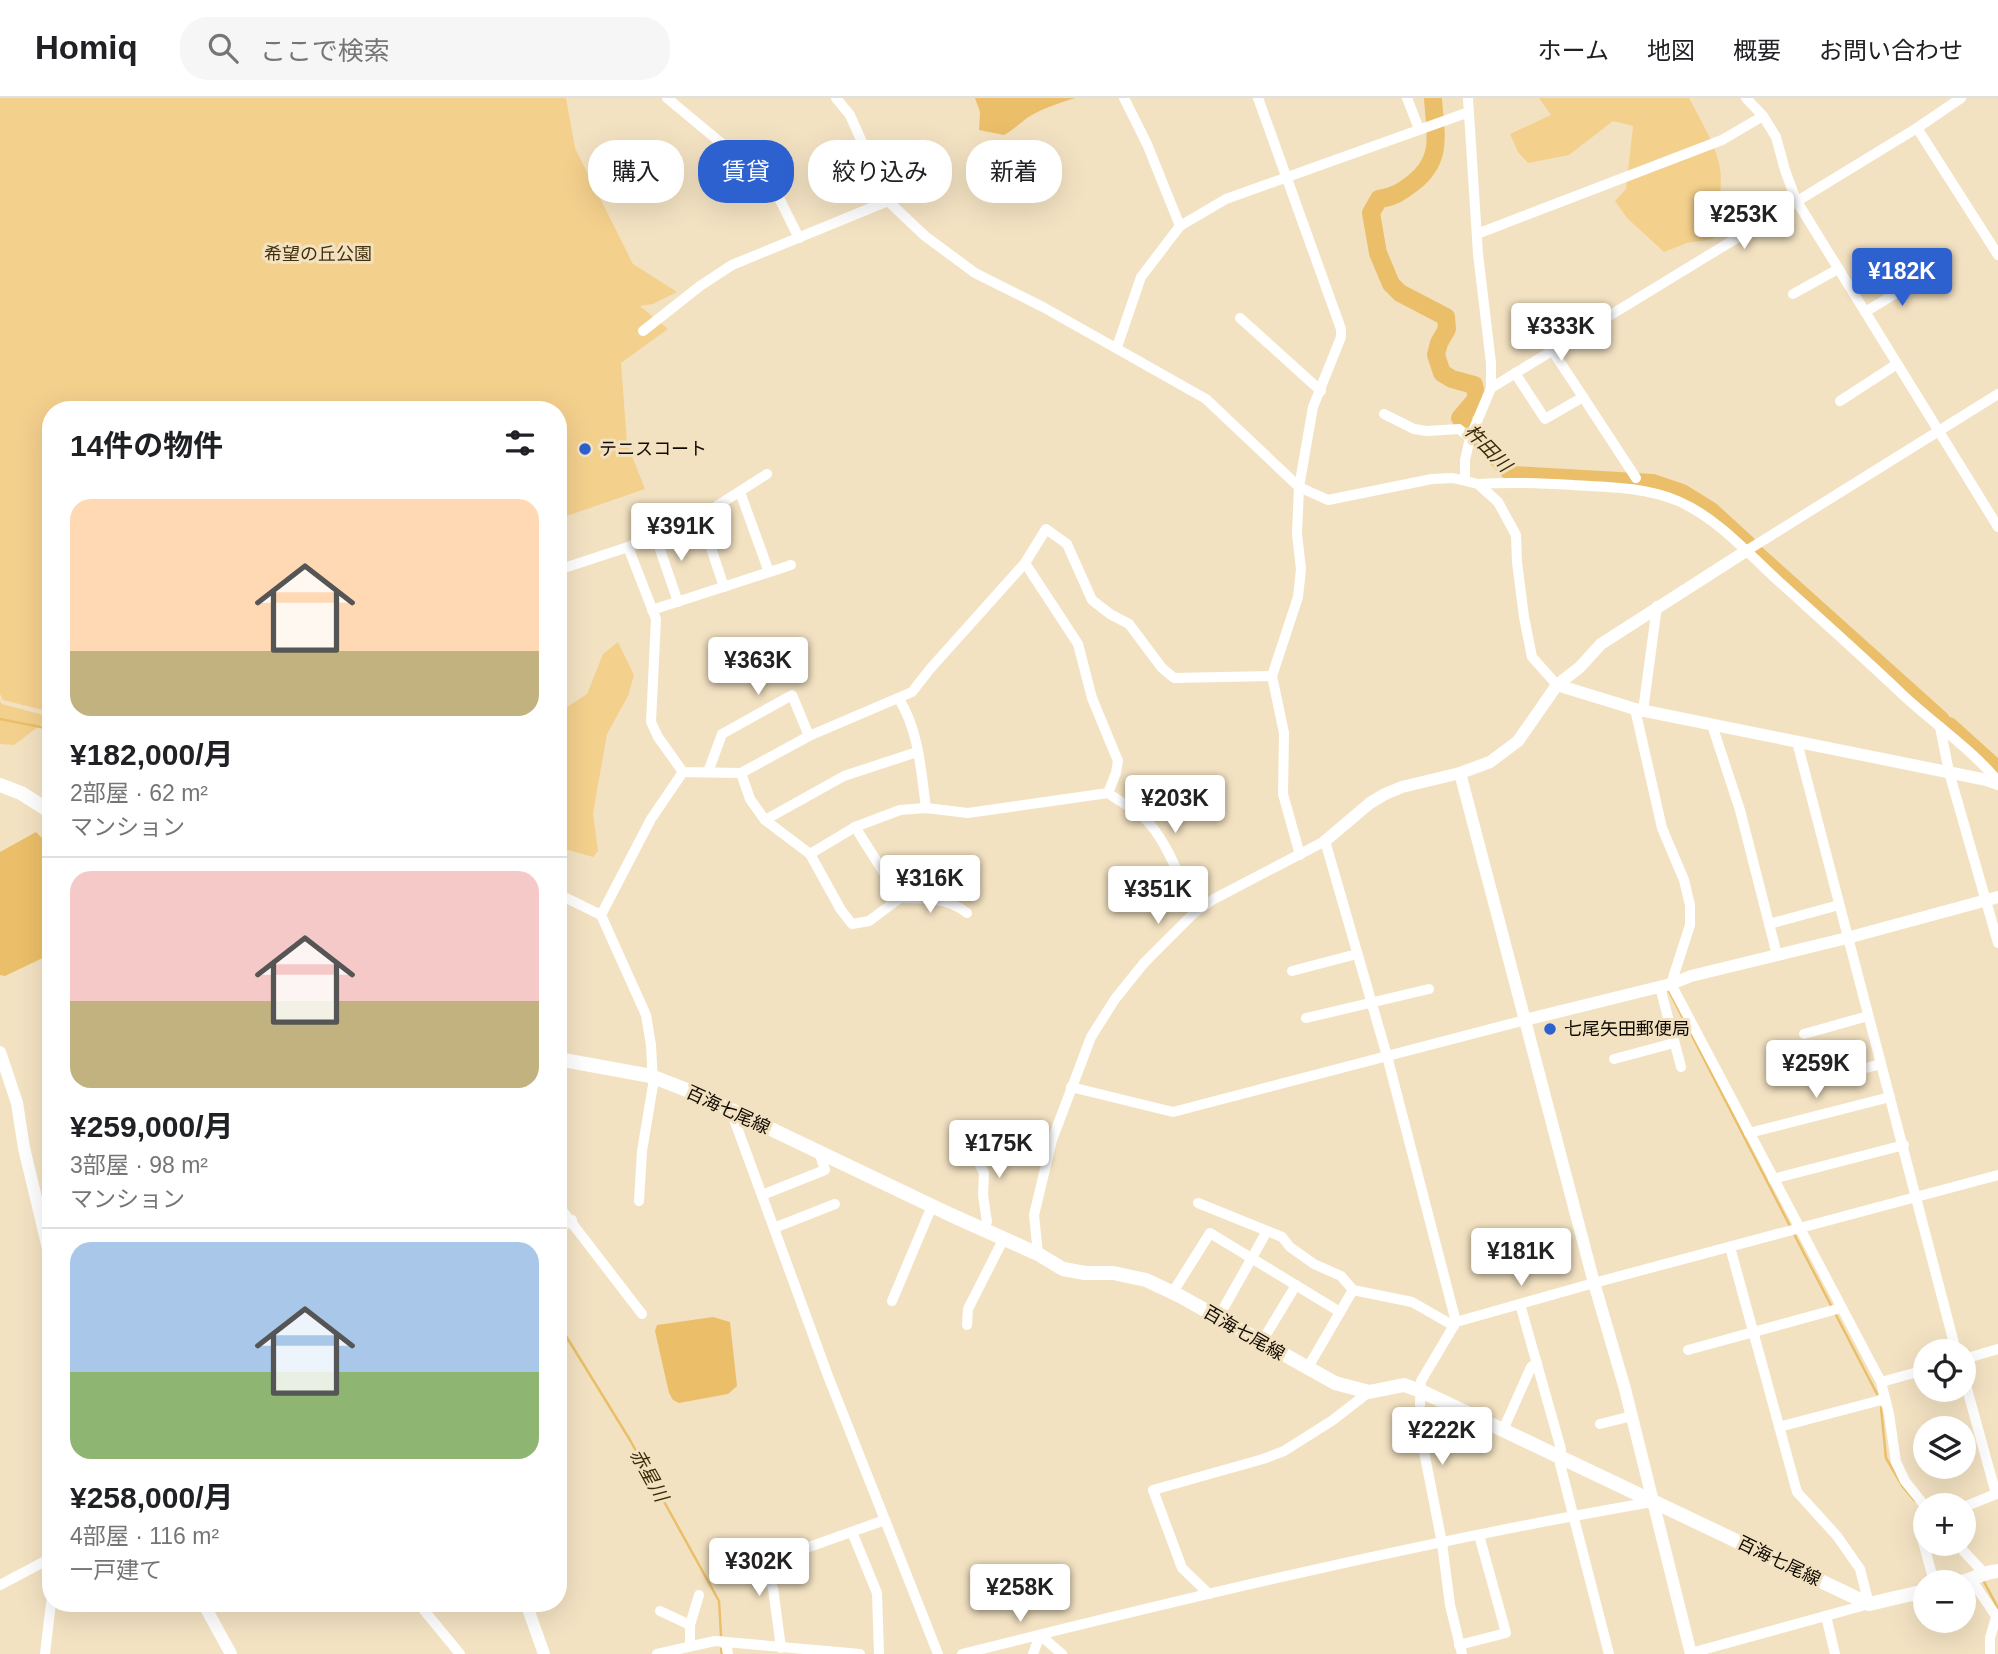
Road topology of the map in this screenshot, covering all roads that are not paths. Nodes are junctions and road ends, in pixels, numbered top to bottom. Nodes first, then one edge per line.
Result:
1 (667, 98) edge
2 (836, 98) edge
3 (1124, 98) edge
4 (1258, 98) edge
5 (1407, 98) edge
6 (1468, 98) edge
7 (1746, 98) edge
8 (1961, 98) edge
9 (1468, 112) junction
10 (1763, 116) junction
11 (1917, 128) junction
12 (1419, 129) junction
13 (861, 140) edge
14 (1287, 177) junction
15 (1796, 200) junction
16 (883, 203) edge
17 (890, 203) edge
18 (1180, 226) junction
19 (1477, 234) junction
20 (799, 238) junction
21 (1998, 255) edge
22 (1839, 269) junction
23 (1923, 277) dead end
24 (1794, 294) dead end
25 (1865, 312) junction
26 (1240, 318) dead end
27 (643, 331) dead end
28 (1117, 347) junction
29 (1552, 350) junction
30 (1897, 364) junction
31 (1515, 373) junction
32 (1491, 388) junction
33 (1321, 391) junction
34 (1998, 394) edge
35 (1583, 397) junction
36 (1840, 401) dead end
37 (1384, 414) dead end
38 (1939, 432) junction
39 (1472, 434) junction
40 (767, 474) dead end
41 (1636, 478) dead end
42 (1465, 479) junction
43 (1478, 484) junction
44 (1299, 487) junction
45 (740, 492) junction
46 (700, 515) junction
47 (1998, 527) edge
48 (655, 535) junction
49 (628, 547) junction
50 (1746, 551) junction
51 (1025, 563) junction
52 (791, 565) dead end
53 (567, 567) edge
54 (769, 572) junction
55 (724, 587) junction
56 (678, 602) junction
57 (1657, 606) junction
58 (652, 610) junction
59 (1272, 676) junction
60 (1557, 685) junction
61 (899, 699) junction
62 (1639, 710) junction
63 (1712, 725) junction
64 (1940, 727) junction
65 (808, 736) junction
66 (1797, 742) junction
67 (917, 752) junction
68 (682, 772) junction
69 (708, 772) junction
70 (1949, 772) junction
71 (741, 773) junction
72 (1460, 773) junction
73 (1998, 782) edge
74 (0, 785) edge
75 (1108, 793) junction
76 (42, 806) edge
77 (926, 808) junction
78 (765, 820) junction
79 (855, 827) junction
80 (1325, 841) junction
81 (810, 854) junction
82 (1300, 855) junction
83 (567, 898) edge
84 (900, 898) junction
85 (1992, 899) edge
86 (1839, 905) junction
87 (967, 913) dead end
88 (1194, 913) junction
89 (601, 915) junction
90 (1769, 924) junction
91 (1847, 938) junction
92 (1998, 943) edge
93 (1357, 954) junction
94 (1777, 955) junction
95 (1292, 971) dead end
96 (1665, 986) junction
97 (1429, 989) dead end
98 (1371, 1004) junction
99 (1868, 1016) junction
100 (1306, 1018) dead end
101 (1525, 1020) junction
102 (1804, 1034) dead end
103 (1674, 1043) junction
104 (0, 1052) edge
105 (1387, 1056) junction
106 (1614, 1059) dead end
107 (567, 1061) edge
108 (1881, 1063) junction
109 (1681, 1067) dead end
110 (651, 1076) junction
111 (1816, 1081) dead end
112 (1071, 1087) junction
113 (1890, 1097) junction
114 (731, 1111) junction
115 (961, 1128) dead end
116 (1749, 1133) junction
117 (1903, 1146) junction
118 (819, 1152) junction
119 (1998, 1175) edge
120 (1773, 1179) junction
121 (762, 1195) junction
122 (1917, 1197) junction
123 (42, 1198) edge
124 (639, 1201) dead end
125 (1198, 1203) dead end
126 (835, 1205) dead end
127 (932, 1206) junction
128 (567, 1215) edge
129 (572, 1220) junction
130 (567, 1223) edge
131 (774, 1227) junction
132 (981, 1229) junction
133 (1795, 1230) junction
134 (1267, 1231) junction
135 (1003, 1240) junction
136 (1730, 1247) junction
137 (1038, 1254) junction
138 (1252, 1258) junction
139 (1594, 1283) junction
140 (1296, 1285) junction
141 (1353, 1290) junction
142 (1173, 1293) junction
143 (892, 1301) dead end
144 (1520, 1304) junction
145 (1841, 1308) junction
146 (1340, 1312) junction
147 (642, 1314) dead end
148 (1218, 1318) junction
149 (1455, 1324) junction
150 (967, 1325) dead end
151 (1752, 1332) junction
152 (1953, 1339) edge
153 (1261, 1343) junction
154 (1998, 1349) edge
155 (1688, 1350) dead end
156 (1976, 1355) edge
157 (1537, 1363) junction
158 (1307, 1370) junction
159 (1913, 1373) edge
160 (1881, 1382) junction
161 (1421, 1391) junction
162 (1369, 1392) junction
163 (1885, 1399) junction
164 (1971, 1402) edge
165 (1632, 1416) junction
166 (1600, 1424) dead end
167 (1779, 1427) junction
168 (1503, 1430) junction
169 (1561, 1458) junction
170 (1915, 1493) edge
171 (1653, 1502) junction
172 (1976, 1502) edge
173 (1573, 1516) junction
174 (886, 1520) junction
175 (852, 1532) junction
176 (1479, 1535) junction
177 (1442, 1543) junction
178 (741, 1546) dead end
179 (1965, 1556) edge
180 (761, 1564) junction
181 (42, 1566) edge
182 (1978, 1576) edge
183 (0, 1585) edge
184 (1209, 1594) junction
185 (1913, 1594) edge
186 (699, 1595) dead end
187 (1869, 1604) junction
188 (660, 1611) dead end
189 (50, 1612) edge
190 (208, 1612) edge
191 (425, 1612) edge
192 (529, 1612) edge
193 (1826, 1616) junction
194 (1997, 1618) edge
195 (690, 1625) junction
196 (1040, 1635) junction
197 (690, 1646) junction
198 (727, 1648) edge
199 (781, 1648) junction
200 (1460, 1649) edge
201 (831, 1653) edge
202 (45, 1654) edge
203 (231, 1654) edge
204 (460, 1654) edge
205 (544, 1654) edge
206 (657, 1654) edge
207 (860, 1654) edge
208 (879, 1654) edge
209 (938, 1654) edge
210 (962, 1654) edge
211 (1033, 1654) edge
212 (1062, 1654) edge
213 (1609, 1654) edge
214 (1690, 1654) edge
215 (1835, 1654) edge
216 (1990, 1654) edge

1 - 20 street
2 - 13 street
3 - 18 street
4 - 14 street
5 - 12 street
6 - 9 street
7 - 10 street
8 - 11 street
9 - 12 street
9 - 19 street
10 - 15 street
10 - 19 street
11 - 15 street
11 - 21 street
12 - 14 street
14 - 18 street
14 - 33 street
15 - 22 street
15 - 29 street
16 - 20 street
17 - 28 street
18 - 28 street
19 - 32 street
20 - 27 street
22 - 24 street
22 - 25 street
23 - 25 street
25 - 30 street
26 - 33 street
28 - 44 street
29 - 31 street
29 - 35 street
30 - 36 street
30 - 38 street
31 - 32 street
31 - 35 street
32 - 39 street
33 - 44 street
34 - 38 street
35 - 41 street
37 - 39 street
38 - 47 street
38 - 50 street
39 - 42 street
40 - 45 street
42 - 43 street
42 - 44 street
43 - 50 street
43 - 60 street
44 - 59 street
45 - 46 street
45 - 54 street
46 - 48 street
46 - 55 street
48 - 49 street
48 - 56 street
49 - 53 street
49 - 58 street
50 - 57 street
50 - 64 street
51 - 59 street
51 - 61 street
51 - 75 street
52 - 54 street
54 - 55 street
55 - 56 street
56 - 58 street
57 - 60 street
57 - 62 street
58 - 68 street
59 - 82 street
60 - 62 street
60 - 72 street
61 - 65 street
61 - 67 street
62 - 63 street
62 - 96 street
63 - 66 street
63 - 90 street
64 - 70 street
64 - 73 street
65 - 69 street
65 - 71 street
66 - 70 street
66 - 86 street
67 - 77 street
67 - 78 street
68 - 69 street
68 - 89 street
69 - 71 street
70 - 73 street
70 - 85 street
71 - 78 street
72 - 80 street
72 - 101 street
74 - 76 main road
75 - 77 street
75 - 88 street
77 - 79 street
78 - 81 street
79 - 81 street
79 - 84 street
80 - 82 street
80 - 93 street
81 - 84 street
82 - 88 street
83 - 89 street
84 - 87 street
85 - 91 street
85 - 92 street
86 - 90 street
86 - 91 street
88 - 112 street
89 - 110 street
90 - 94 street
91 - 94 street
91 - 99 street
93 - 95 street
93 - 98 street
94 - 96 street
96 - 101 street
96 - 103 street
96 - 116 street
97 - 98 street
98 - 100 street
98 - 105 street
99 - 102 street
99 - 108 street
101 - 105 street
101 - 139 street
103 - 106 street
103 - 109 street
104 - 123 street
105 - 112 street
105 - 149 street
107 - 110 main road, 百海七尾線
108 - 111 street
108 - 113 street
110 - 114 main road, 百海七尾線
110 - 124 street
112 - 137 street
113 - 116 street
113 - 117 street
114 - 118 main road, 百海七尾線
114 - 121 street
115 - 132 street
116 - 120 street
117 - 120 street
117 - 122 street
118 - 121 street
118 - 127 main road, 百海七尾線
119 - 122 street
120 - 133 street
121 - 131 street
122 - 133 street
122 - 152 street
125 - 134 street
126 - 131 street
127 - 132 main road, 百海七尾線
127 - 143 street
128 - 129 street
129 - 130 street
129 - 147 street
131 - 174 street
132 - 135 main road, 百海七尾線
133 - 136 street
133 - 145 street
134 - 138 street
134 - 141 street
135 - 137 main road, 百海七尾線
135 - 150 street
136 - 139 street
136 - 151 street
137 - 142 main road, 百海七尾線
138 - 140 street
138 - 142 street
138 - 148 street
139 - 144 street
139 - 165 street
140 - 146 street
140 - 153 street
141 - 146 street
141 - 149 street
142 - 148 main road, 百海七尾線
144 - 149 street
144 - 157 street
145 - 151 street
145 - 160 street
146 - 158 street
148 - 153 main road, 百海七尾線
149 - 161 street
151 - 155 street
151 - 167 street
153 - 158 main road, 百海七尾線
154 - 156 street
157 - 168 street
157 - 169 street
158 - 162 main road, 百海七尾線
159 - 160 street
160 - 163 street
161 - 162 main road, 百海七尾線
161 - 168 main road, 百海七尾線
161 - 177 street
162 - 184 street
163 - 167 street
163 - 170 street
164 - 172 street
165 - 166 street
165 - 171 street
167 - 187 street
168 - 169 main road, 百海七尾線
169 - 171 main road, 百海七尾線
169 - 173 street
171 - 173 street
171 - 187 main road, 百海七尾線
171 - 214 street
173 - 176 street
173 - 213 street
174 - 175 street
174 - 209 street
175 - 180 street
175 - 208 street
176 - 177 street
176 - 200 street
177 - 184 street
177 - 200 street
178 - 180 street
179 - 182 street
180 - 199 street
181 - 183 street
182 - 194 street
184 - 196 street
185 - 187 main road
186 - 195 street
187 - 193 street
188 - 195 street
189 - 202 street
190 - 203 street
191 - 204 street
192 - 205 street
193 - 214 street
193 - 215 street
194 - 216 street
195 - 197 street
196 - 210 street
196 - 211 street
196 - 212 street
197 - 198 street
197 - 206 street
198 - 199 street
199 - 201 street
201 - 207 street

